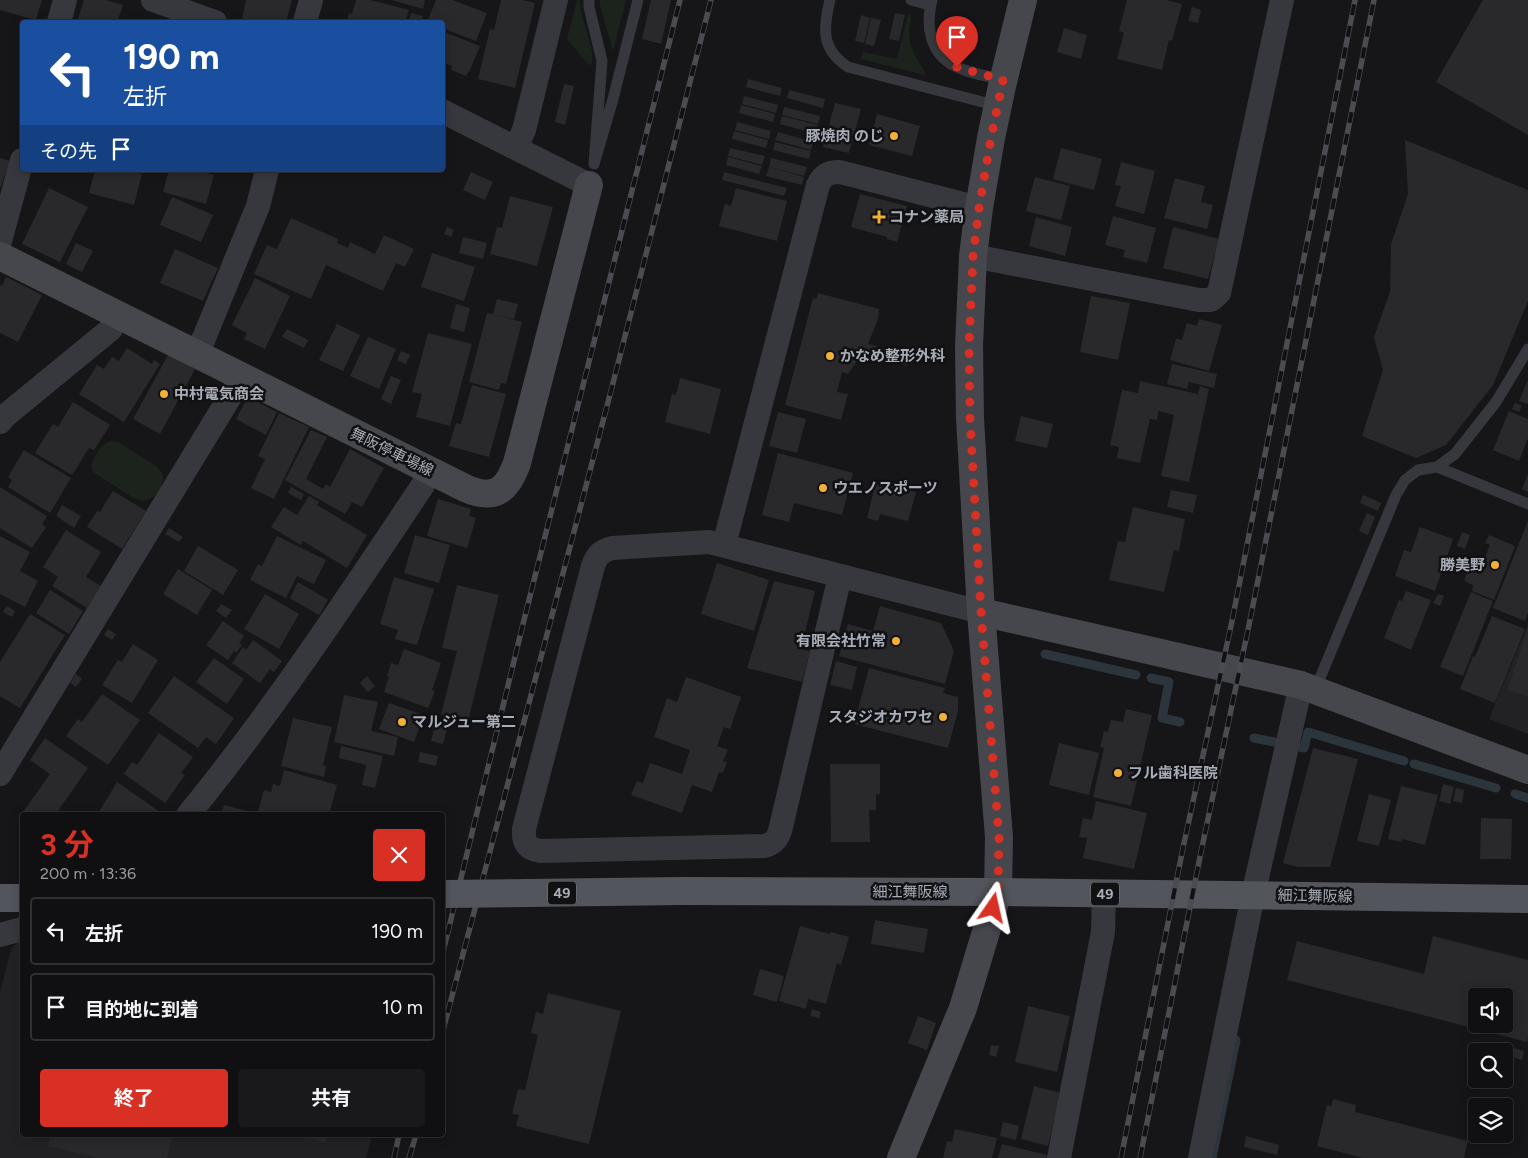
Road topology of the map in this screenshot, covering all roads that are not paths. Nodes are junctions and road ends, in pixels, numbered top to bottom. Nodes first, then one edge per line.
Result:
1 (65, 0) edge
2 (153, 0) edge
3 (311, 0) edge
4 (556, 0) edge
5 (589, 0) edge
6 (638, 0) edge
7 (830, 0) edge
8 (911, 0) edge
9 (1023, 0) edge
10 (1282, 0) edge
11 (931, 2) edge
12 (60, 20) edge
13 (209, 20) edge
14 (306, 20) edge
15 (1003, 80) junction
16 (998, 106) junction
17 (445, 112) edge
18 (516, 147) junction
19 (20, 167) edge
20 (266, 172) edge
21 (592, 175) junction
22 (979, 208) junction
23 (0, 242) edge
24 (0, 256) edge
25 (973, 256) junction
26 (118, 315) junction
27 (1528, 349) edge
28 (195, 354) junction
29 (241, 376) junction
30 (0, 422) edge
31 (1437, 467) junction
32 (430, 470) junction
33 (1528, 504) edge
34 (724, 546) junction
35 (840, 576) junction
36 (981, 612) junction
37 (1308, 688) junction
38 (1528, 770) edge
39 (0, 774) edge
40 (190, 812) edge
41 (998, 892) junction
42 (445, 894) edge
43 (1104, 894) junction
44 (1253, 895) junction
45 (0, 898) edge
46 (20, 898) edge
47 (1528, 899) edge
48 (20, 930) edge
49 (0, 935) edge
50 (901, 1158) edge
51 (1059, 1158) edge
52 (1200, 1158) edge

1 - 12 street
2 - 13 street
3 - 14 street
4 - 18 street
5 - 21 lane
6 - 21 lane
7 - 16 lane
8 - 11 lane
9 - 15 street
10 - 25 street
11 - 15 lane
15 - 16 street
16 - 22 street
17 - 18 street
18 - 21 street
19 - 23 street
20 - 28 street
21 - 32 street, 舞阪停車場線
22 - 25 street
22 - 34 street
24 - 26 street, 舞阪停車場線
25 - 36 street
26 - 28 street, 舞阪停車場線
26 - 30 street
27 - 31 lane
28 - 29 street, 舞阪停車場線
29 - 32 street, 舞阪停車場線
29 - 39 street
31 - 33 lane
31 - 37 lane
32 - 40 street
34 - 35 street
34 - 35 street
35 - 36 street
36 - 37 street
36 - 41 street
37 - 38 street
37 - 44 street
41 - 42 main road, 細江舞阪線 / 49, bridge
41 - 43 main road, 細江舞阪線 / 49
41 - 50 street
43 - 44 main road, 細江舞阪線 / 49
43 - 51 street
44 - 47 main road, 細江舞阪線 / 49
44 - 52 street
45 - 46 main road
48 - 49 street

